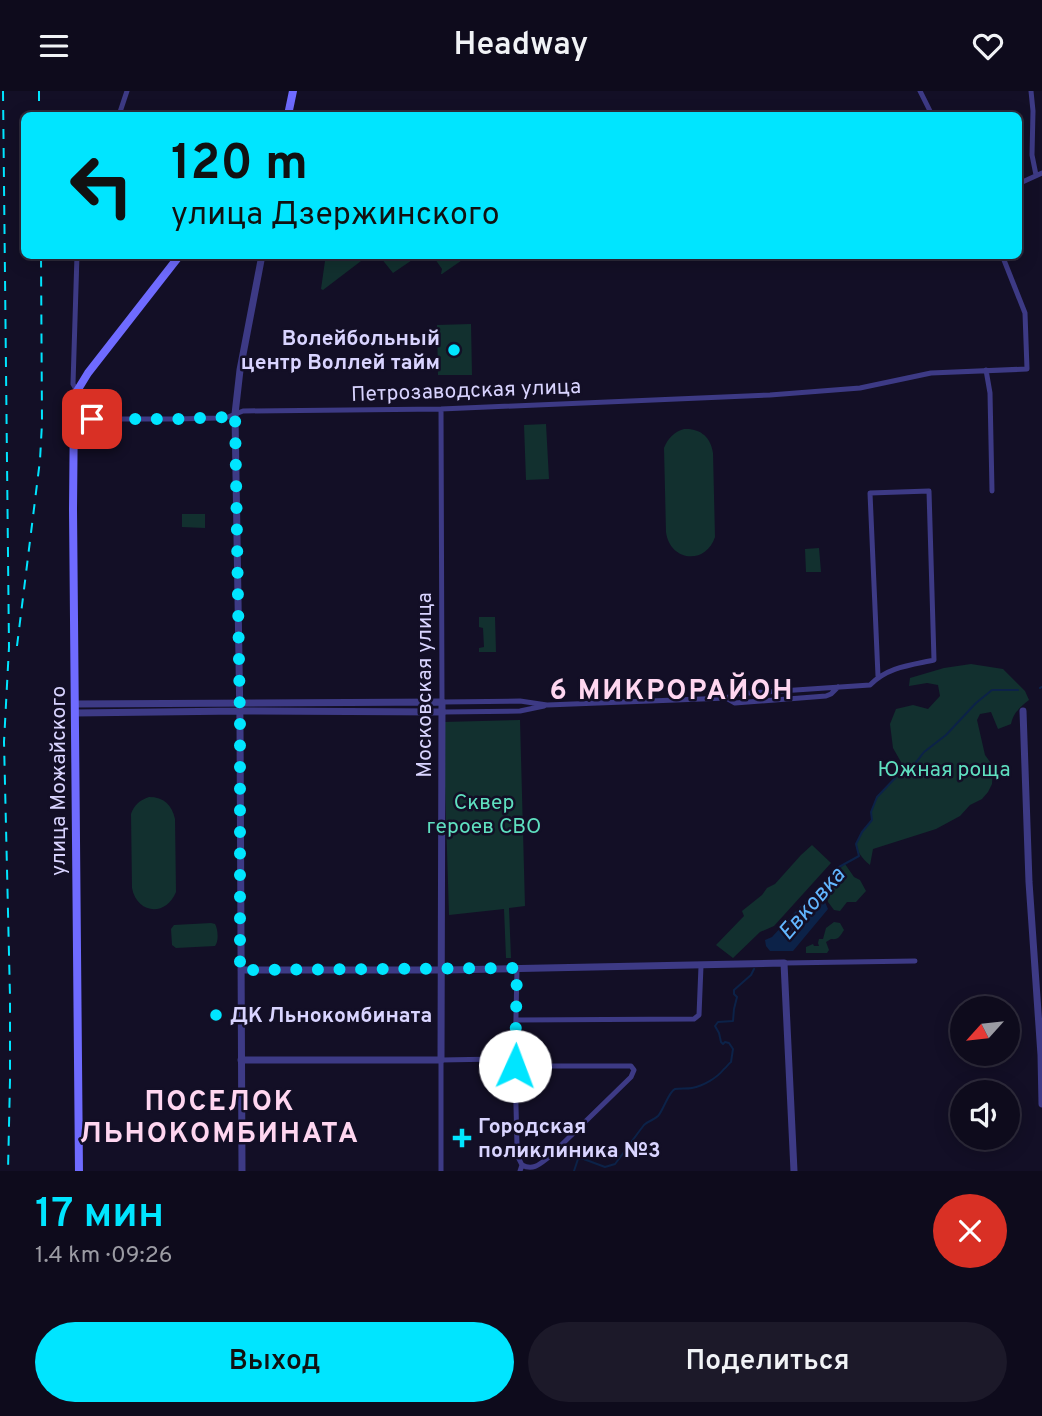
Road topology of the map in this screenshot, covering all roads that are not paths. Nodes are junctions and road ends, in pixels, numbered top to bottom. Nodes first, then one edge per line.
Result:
1 (127, 91) edge
2 (293, 91) edge
3 (920, 91) edge
4 (1031, 91) edge
5 (120, 112) edge
6 (289, 112) edge
7 (930, 112) edge
8 (1039, 174) edge
9 (1022, 182) edge
10 (77, 259) edge
11 (177, 259) edge
12 (261, 259) edge
13 (1004, 259) edge
14 (986, 370) junction
15 (77, 391) junction
16 (441, 409) junction
17 (235, 414) junction
18 (74, 419) junction
19 (992, 491) dead end
20 (878, 677) junction
21 (520, 701) junction
22 (442, 702) junction
23 (547, 705) junction
24 (239, 707) junction
25 (75, 708) junction
26 (520, 711) junction
27 (1023, 711) dead end
28 (443, 712) junction
29 (1038, 952) edge
30 (915, 961) dead end
31 (784, 963) junction
32 (701, 966) junction
33 (517, 968) junction
34 (240, 970) junction
35 (441, 970) junction
36 (517, 1020) junction
37 (498, 1059) dead end
38 (441, 1060) junction
39 (241, 1061) junction
40 (515, 1066) junction
41 (1042, 1104) edge
42 (521, 1168) edge
43 (79, 1171) edge
44 (242, 1171) edge
45 (441, 1171) edge
46 (794, 1171) edge

1 - 5 street
2 - 6 main road
3 - 7 street
4 - 8 street
8 - 9 street
10 - 15 street
11 - 15 main road
12 - 17 street
13 - 14 street, Петрозаводская улица
14 - 16 street, Петрозаводская улица
14 - 19 street
15 - 18 main road, улица Можайского
16 - 17 street, Петрозаводская улица
16 - 22 street, Московская улица
17 - 18 street, Петрозаводская улица
17 - 24 street
18 - 25 main road, улица Можайского
20 - 20 street
20 - 23 street
21 - 22 street
21 - 23 street
21 - 26 street
22 - 24 street
22 - 28 street, Московская улица
23 - 26 street
24 - 25 street
24 - 28 street
24 - 34 street
25 - 43 main road, улица Можайского
26 - 28 street
27 - 29 street
28 - 35 street, Московская улица
29 - 41 street
30 - 31 street
31 - 32 street
31 - 46 street
32 - 33 street
32 - 36 street
33 - 35 street
33 - 36 street
34 - 35 street
34 - 39 street
35 - 38 street, Московская улица
36 - 40 street
37 - 38 street
38 - 39 street
38 - 45 street, Московская улица
39 - 44 street
40 - 42 street
40 - 42 street

